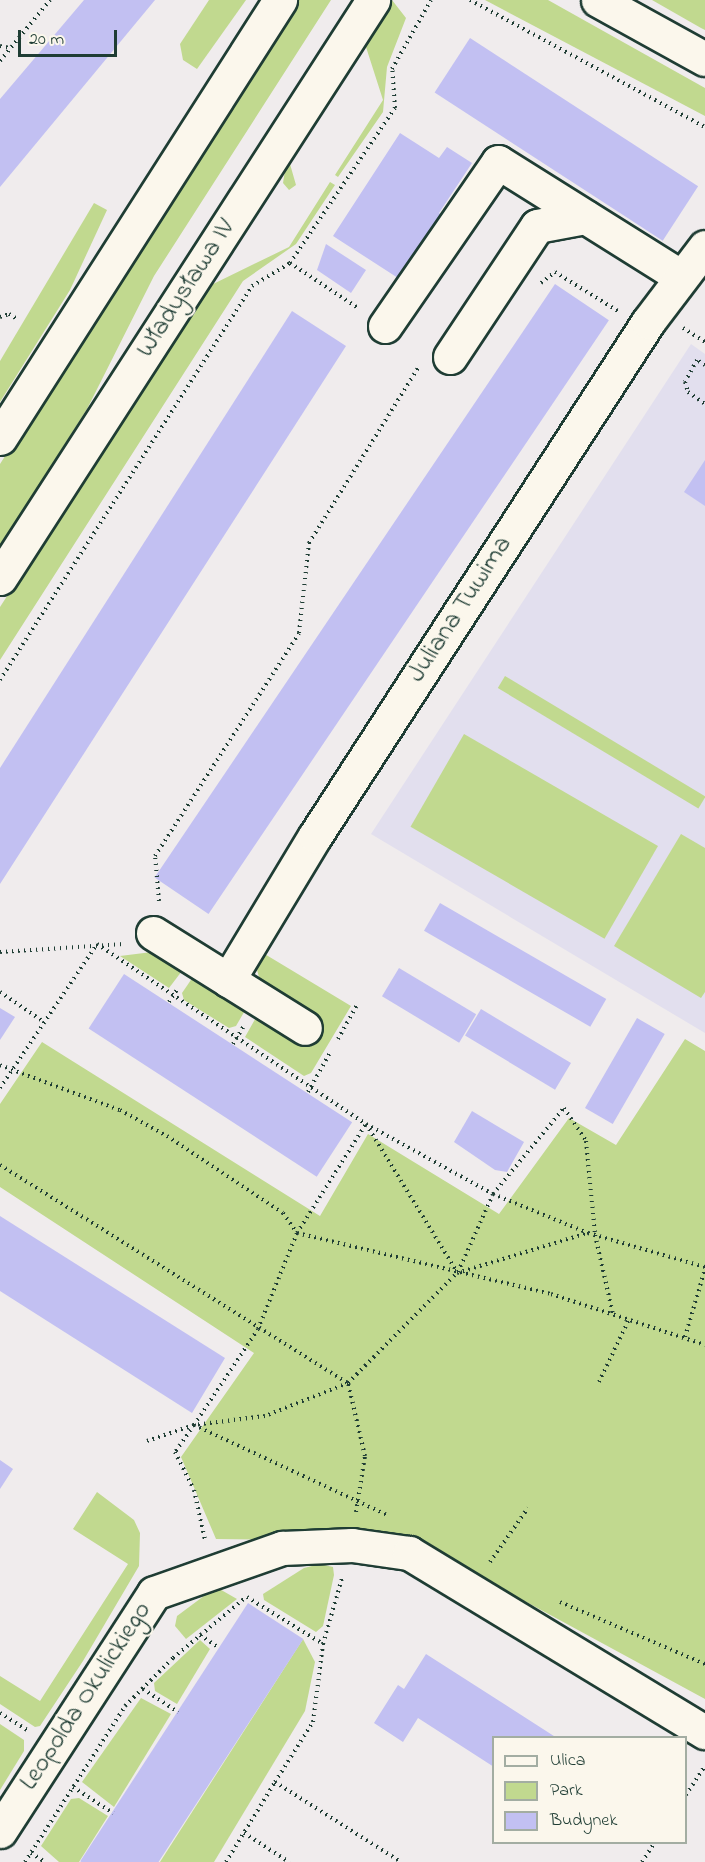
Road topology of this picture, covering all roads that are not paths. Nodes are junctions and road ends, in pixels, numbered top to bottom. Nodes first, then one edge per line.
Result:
1 (280, 0) edge
2 (373, 0) edge
3 (598, 0) edge
4 (705, 59) edge
5 (585, 217) junction
6 (705, 248) edge
7 (681, 277) junction
8 (385, 326) dead end
9 (435, 361) road end
10 (0, 438) edge
11 (0, 578) edge
12 (153, 933) road end
13 (228, 980) junction
14 (305, 1029) dead end
15 (705, 1732) edge
16 (0, 1831) edge

1 - 10 street
2 - 11 street, Władysława IV
3 - 4 street
5 - 7 street
5 - 8 street
5 - 9 street
6 - 7 street, Juliana Tuwima
7 - 13 street, Juliana Tuwima
12 - 13 street
13 - 14 street
15 - 16 street, Leopolda Okulickiego

